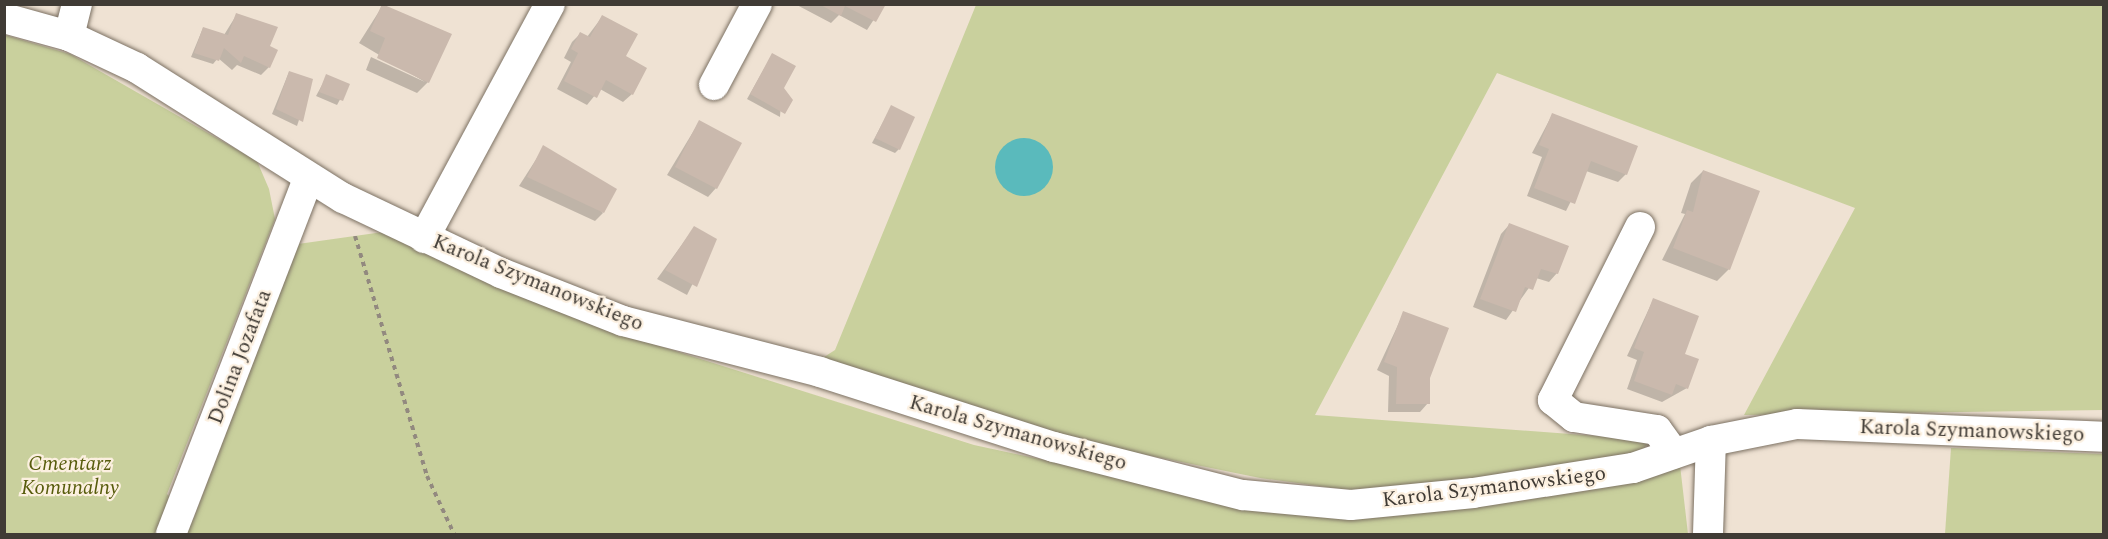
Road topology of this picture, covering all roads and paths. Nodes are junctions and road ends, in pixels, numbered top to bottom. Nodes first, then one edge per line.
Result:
1 (77, 4) edge
2 (550, 4) edge
3 (757, 4) edge
4 (4, 18) edge
5 (69, 36) junction
6 (714, 85) dead end
7 (308, 179) junction
8 (343, 198) junction
9 (1640, 227) dead end
10 (424, 238) junction
11 (2103, 437) edge
12 (1711, 441) junction
13 (1674, 453) junction
14 (171, 534) edge
15 (454, 534) edge
16 (1708, 534) edge

1 - 5 street
2 - 10 street
3 - 6 street
4 - 5 street, Karola Szymanowskiego
5 - 7 street, Karola Szymanowskiego
7 - 8 street, Karola Szymanowskiego
7 - 14 street, Dolina Jozafata
8 - 10 street, Karola Szymanowskiego
8 - 15 path
9 - 13 street
10 - 13 street, Karola Szymanowskiego
11 - 12 street, Karola Szymanowskiego
12 - 13 street, Karola Szymanowskiego
12 - 16 street

